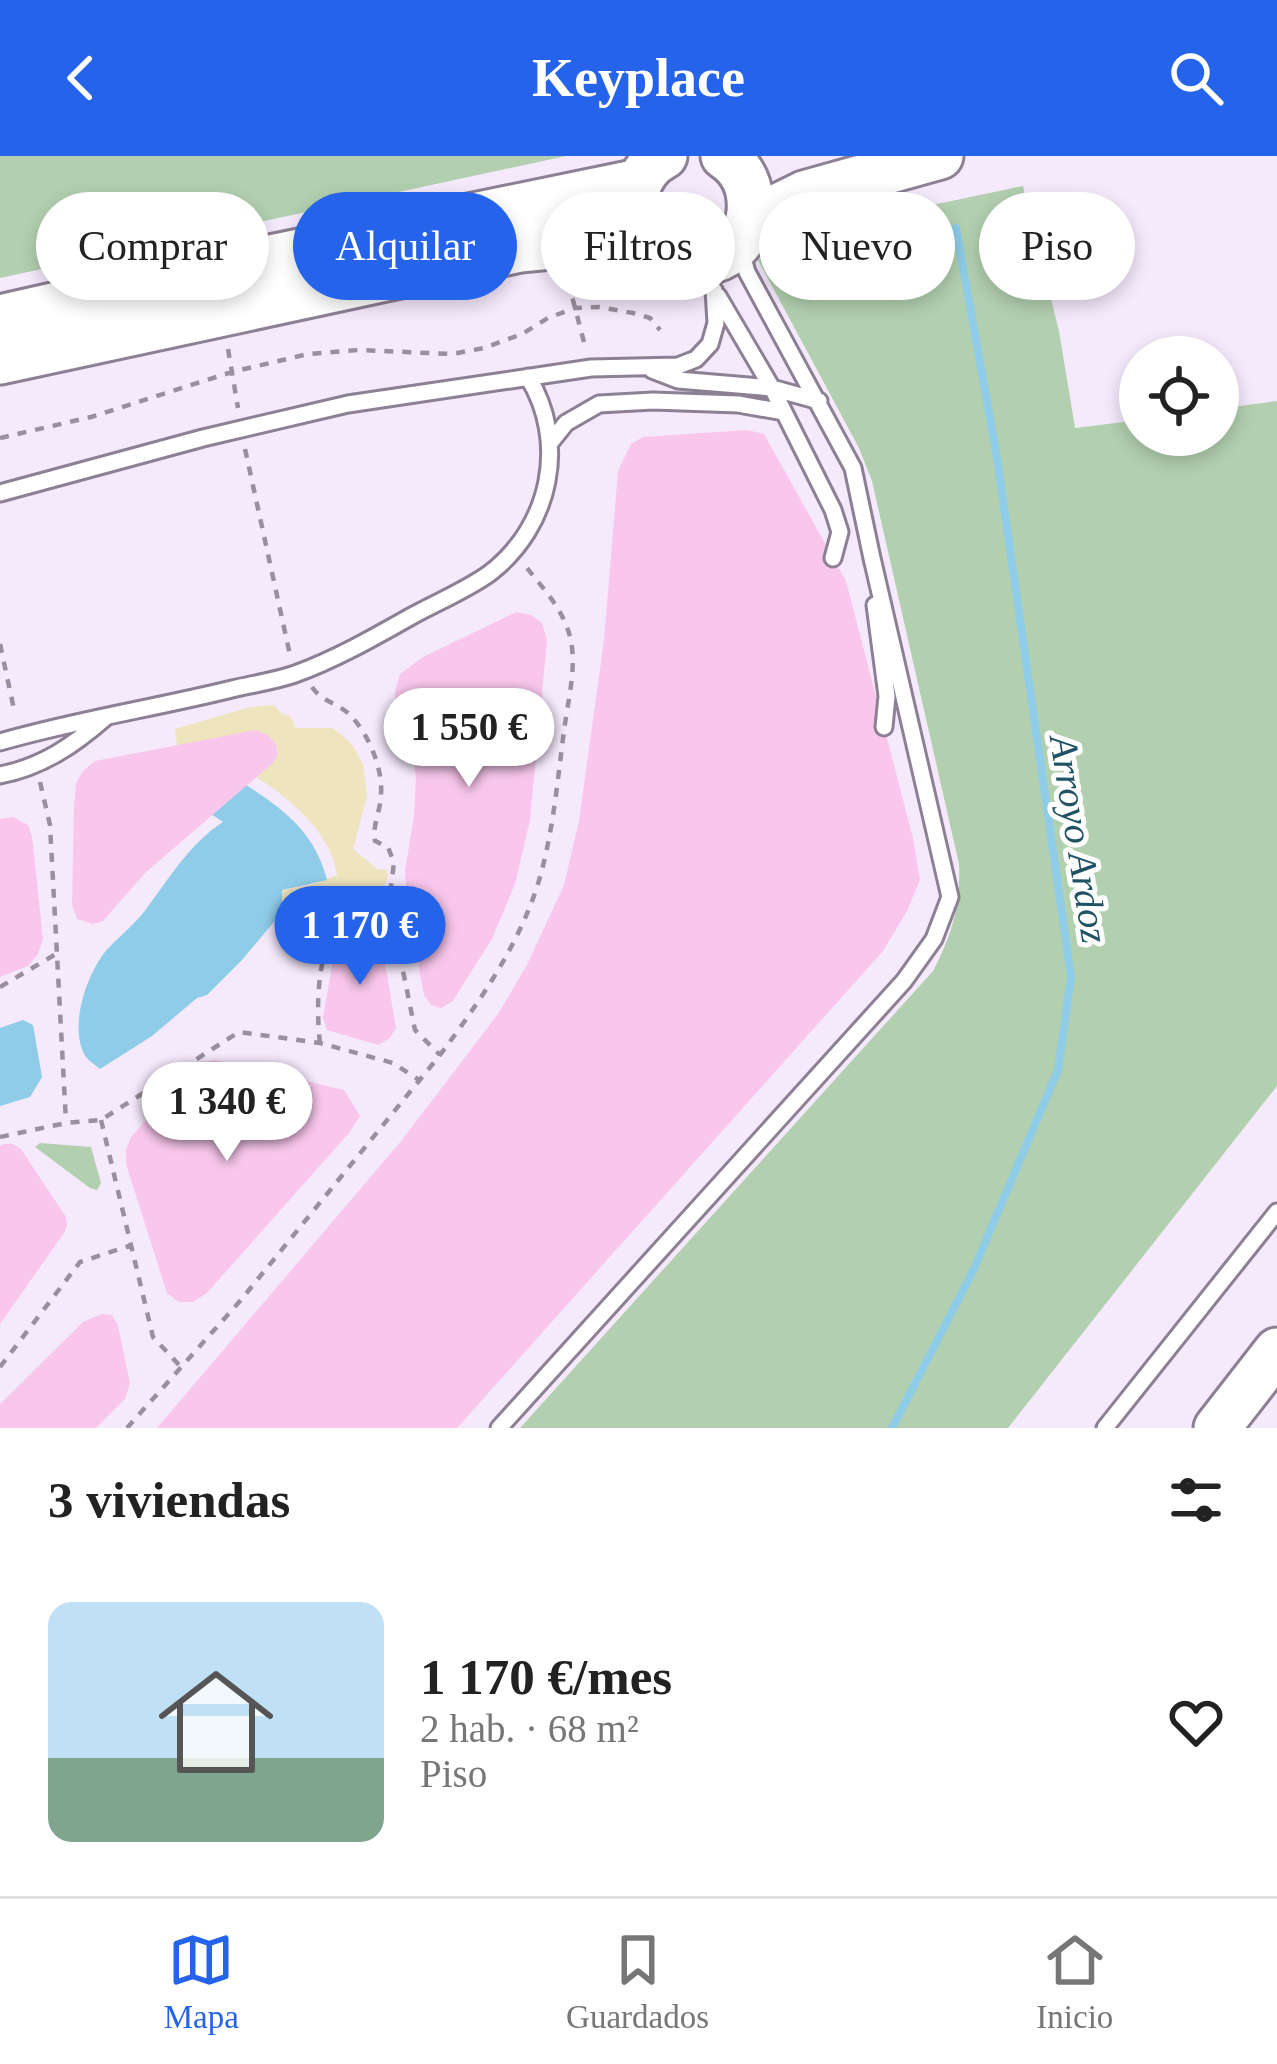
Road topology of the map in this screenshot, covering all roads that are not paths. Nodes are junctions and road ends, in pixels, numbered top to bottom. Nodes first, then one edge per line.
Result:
1 (940, 156) edge
2 (740, 157) edge
3 (651, 169) edge
4 (744, 231) junction
5 (735, 243) edge
6 (541, 246) edge
7 (711, 300) edge
8 (719, 300) edge
9 (0, 318) edge
10 (0, 361) edge
11 (646, 368) junction
12 (528, 376) junction
13 (772, 388) junction
14 (819, 401) junction
15 (784, 412) junction
16 (550, 443) junction
17 (0, 493) edge
18 (833, 558) dead end
19 (872, 558) junction
20 (107, 716) junction
21 (884, 727) dead end
22 (0, 742) edge
23 (0, 776) edge
24 (1277, 1213) edge
25 (1277, 1351) edge
26 (499, 1428) edge
27 (1105, 1428) edge
28 (1217, 1428) edge

1 - 4 street
2 - 4 street
3 - 9 street
4 - 5 street
4 - 14 lane
6 - 10 street
7 - 11 lane
8 - 13 lane
11 - 12 lane
11 - 13 lane
12 - 16 lane
12 - 17 lane
13 - 14 lane
13 - 15 lane
14 - 19 lane
15 - 16 lane
15 - 18 lane
16 - 20 lane
19 - 21 lane
19 - 26 lane
20 - 22 lane
20 - 23 lane
24 - 27 lane
25 - 28 street

